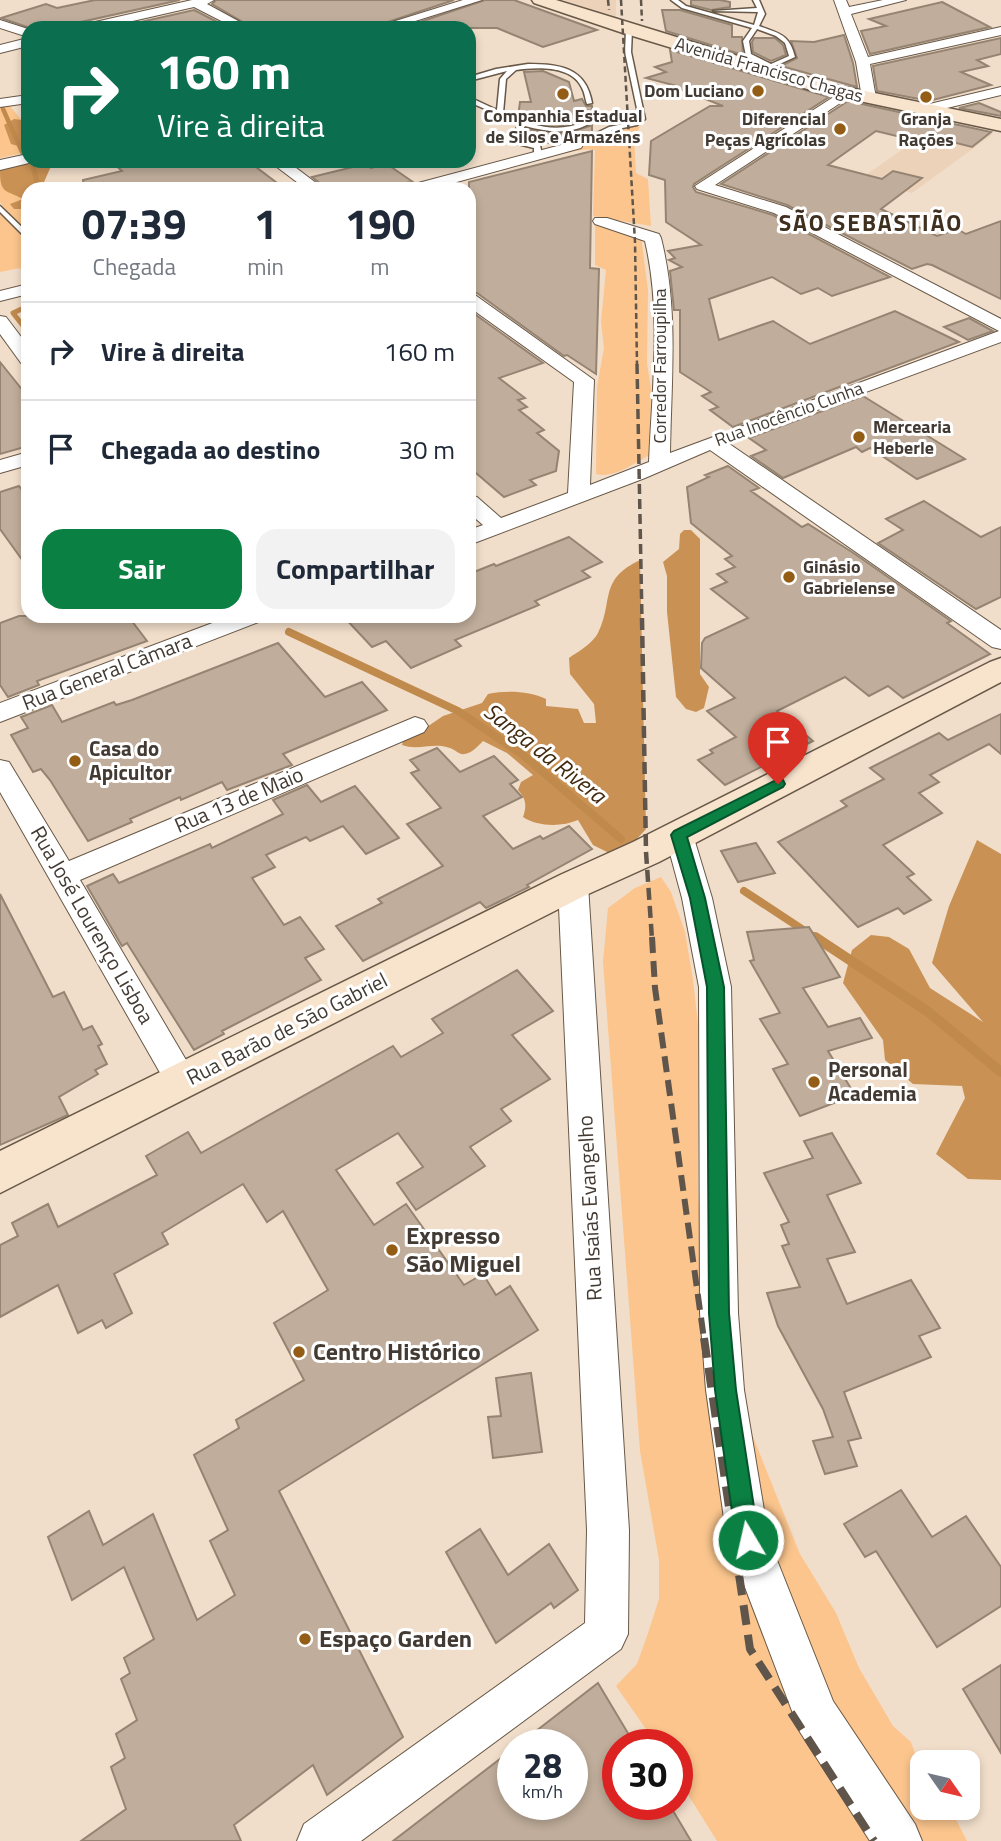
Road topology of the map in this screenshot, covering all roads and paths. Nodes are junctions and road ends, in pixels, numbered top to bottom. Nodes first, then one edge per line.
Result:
1 (476, 0) edge
2 (540, 0) edge
3 (674, 0) edge
4 (756, 0) edge
5 (900, 0) edge
6 (202, 1) edge
7 (842, 6) edge
8 (760, 10) junction
9 (699, 11) junction
10 (116, 21) edge
11 (234, 21) edge
12 (403, 21) edge
13 (0, 24) edge
14 (756, 27) junction
15 (629, 30) junction
16 (21, 31) edge
17 (1001, 31) edge
18 (21, 44) edge
19 (0, 49) edge
20 (863, 62) junction
21 (514, 68) junction
22 (764, 68) junction
23 (476, 77) edge
24 (1001, 91) edge
25 (846, 93) junction
26 (869, 98) junction
27 (6, 102) edge
28 (476, 102) edge
29 (589, 103) dead end
30 (926, 110) junction
31 (21, 112) edge
32 (589, 113) dead end
33 (500, 114) junction
34 (522, 125) junction
35 (1001, 125) edge
36 (576, 145) joint
37 (538, 155) junction
38 (21, 160) edge
39 (0, 165) edge
40 (287, 168) edge
41 (306, 182) edge
42 (439, 182) edge
43 (0, 208) edge
44 (601, 221) dead end
45 (21, 231) edge
46 (21, 292) edge
47 (0, 296) edge
48 (476, 304) edge
49 (491, 315) junction
50 (476, 320) edge
51 (0, 321) edge
52 (1001, 326) edge
53 (1001, 336) edge
54 (21, 350) edge
55 (712, 442) junction
56 (21, 460) edge
57 (659, 465) junction
58 (0, 467) edge
59 (579, 496) junction
60 (476, 508) edge
61 (498, 527) junction
62 (476, 535) edge
63 (226, 623) edge
64 (1001, 641) edge
65 (1001, 669) edge
66 (0, 713) edge
67 (415, 726) dead end
68 (0, 769) edge
69 (679, 835) junction
70 (64, 875) junction
71 (573, 885) junction
72 (183, 1082) junction
73 (0, 1173) edge
74 (321, 1841) edge
75 (898, 1841) edge

1 - 12 street
2 - 15 main road, Avenida Francisco Chagas
3 - 9 lane
4 - 8 lane
5 - 7 street
6 - 10 street
6 - 11 street
7 - 20 street
8 - 9 lane
8 - 14 lane
9 - 14 lane
13 - 16 street
14 - 22 lane
14 - 22 lane
15 - 22 main road, Avenida Francisco Chagas
15 - 36 lane
17 - 20 street
18 - 19 street
20 - 26 street
21 - 23 lane
21 - 29 lane
21 - 33 lane
22 - 25 main road, Avenida Francisco Chagas
24 - 30 street
25 - 26 main road, Avenida Francisco Chagas
25 - 52 street
26 - 30 main road, Avenida Francisco Chagas
27 - 31 street
28 - 33 lane
30 - 35 main road, Avenida Francisco Chagas
32 - 34 lane
33 - 34 lane
34 - 37 lane
36 - 37 street
37 - 42 street
38 - 39 street
40 - 41 street
43 - 45 lane
44 - 57 street, Corredor Farroupilha
46 - 47 street
48 - 49 street
49 - 50 street
49 - 59 street
51 - 54 street
53 - 55 street, Rua Inocêncio Cunha
55 - 57 street, Rua Inocêncio Cunha
55 - 64 street
56 - 58 street
57 - 59 street, Rua Inocêncio Cunha
59 - 61 street
60 - 61 street
61 - 62 street
63 - 66 street, Rua General Câmara
65 - 69 main road, Rua Barão de São Gabriel
67 - 70 street, Rua 13 de Maio
68 - 70 street, Rua José Lourenço Lisboa
69 - 71 main road, Rua Barão de São Gabriel
69 - 75 street
70 - 72 street, Rua José Lourenço Lisboa
71 - 72 main road, Rua Barão de São Gabriel
71 - 74 street, Rua Isaías Evangelho
72 - 73 main road, Rua Barão de São Gabriel

